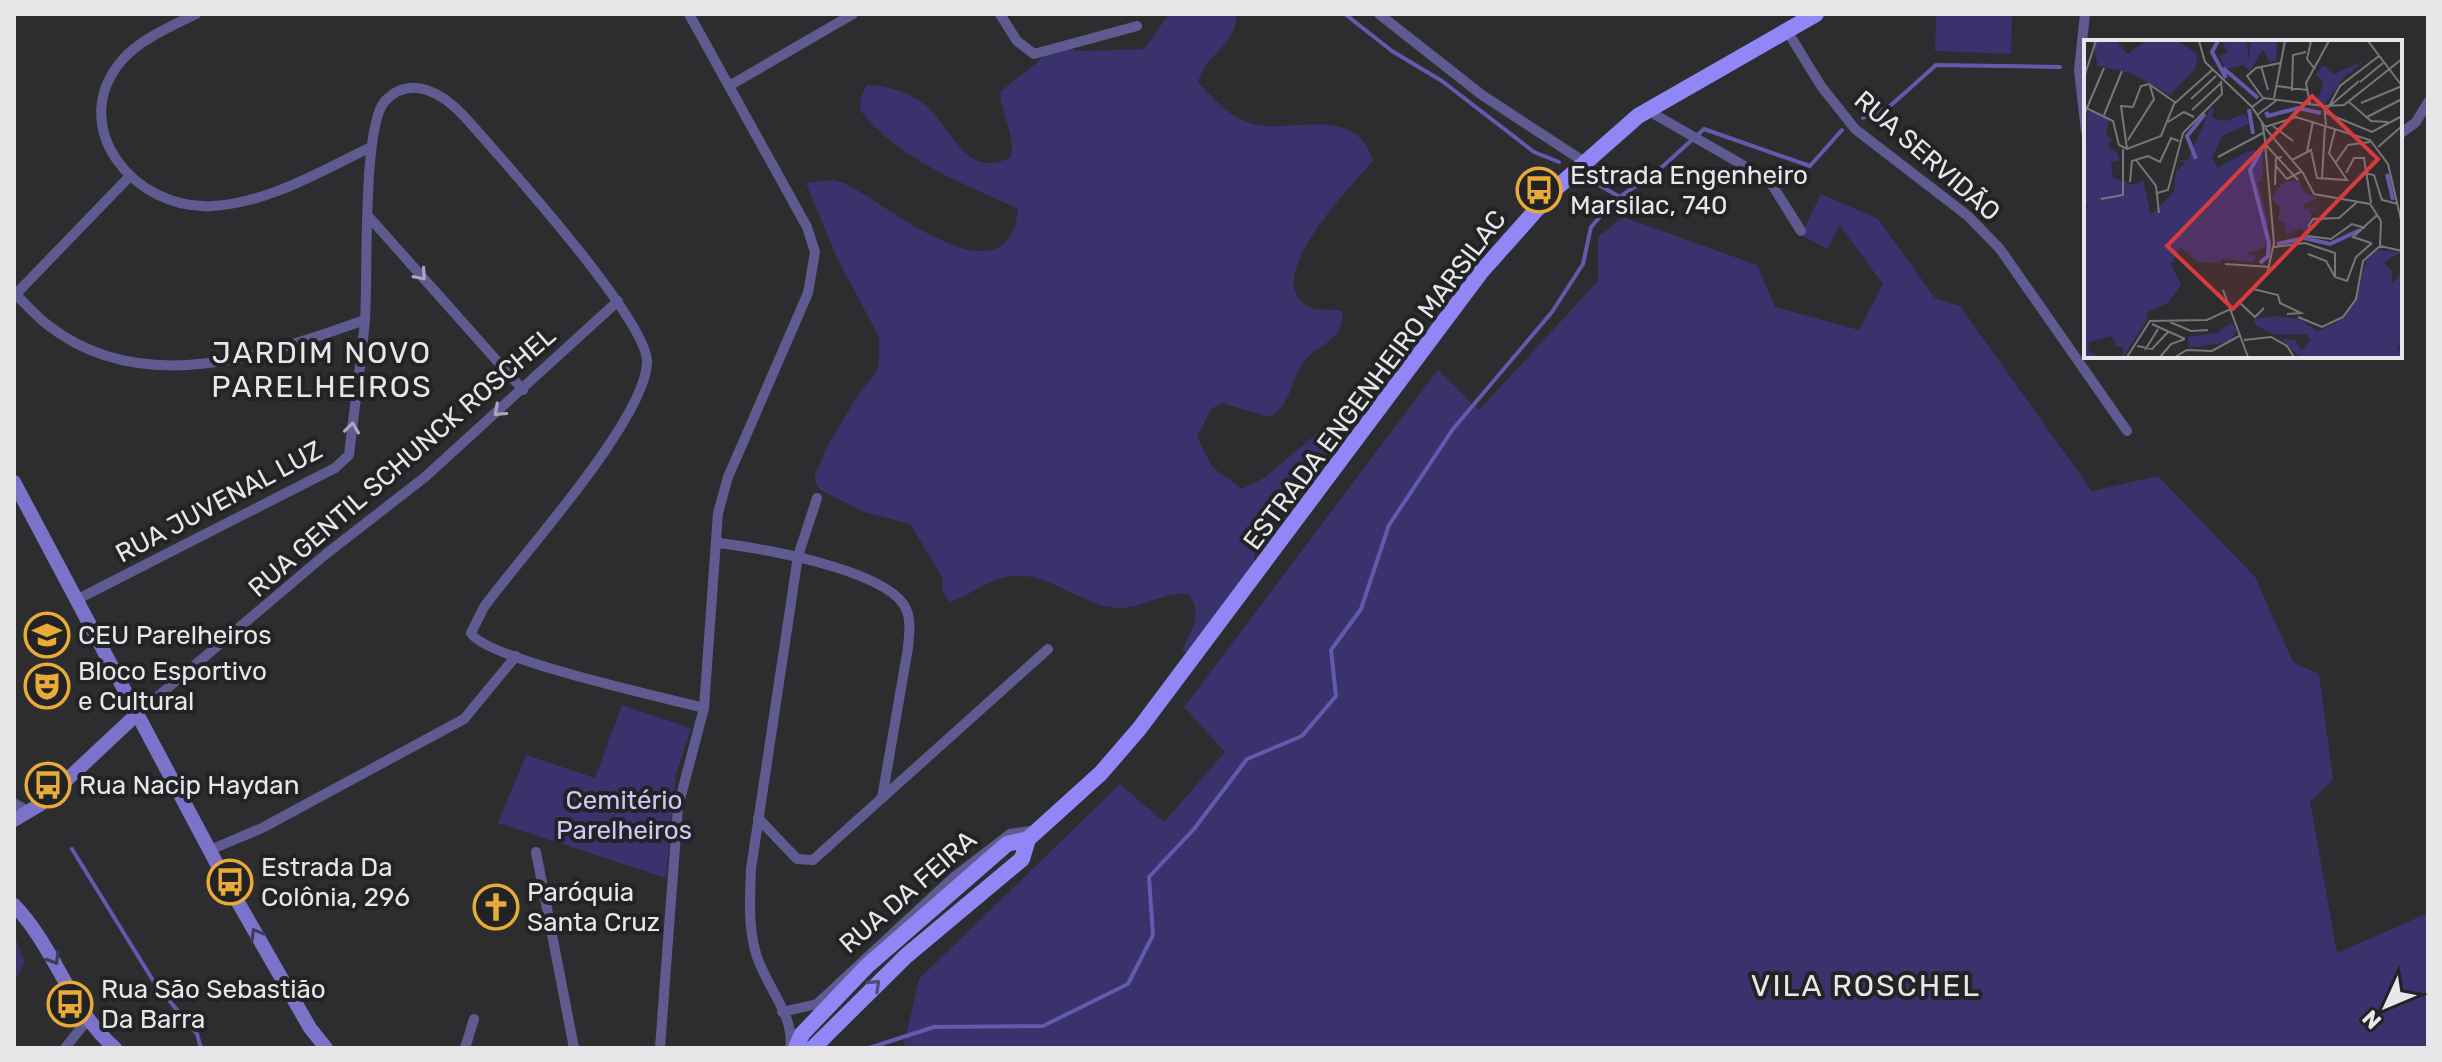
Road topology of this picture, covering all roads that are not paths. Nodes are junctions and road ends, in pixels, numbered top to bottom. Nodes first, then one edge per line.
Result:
1 (196, 14) edge
2 (689, 14) edge
3 (853, 14) edge
4 (1000, 14) edge
5 (1379, 14) edge
6 (1816, 14) edge
7 (2085, 14) edge
8 (1137, 26) dead end
9 (1786, 29) junction
10 (729, 86) junction
11 (2428, 102) edge
12 (1647, 110) junction
13 (2084, 114) edge
14 (2402, 132) edge
15 (371, 147) junction
16 (1583, 161) junction
17 (129, 177) junction
18 (369, 217) junction
19 (1801, 231) dead end
20 (15, 293) edge
21 (618, 301) junction
22 (365, 320) junction
23 (523, 390) junction
24 (2127, 431) dead end
25 (14, 482) edge
26 (817, 498) dead end
27 (717, 543) junction
28 (798, 556) junction
29 (82, 597) junction
30 (1048, 649) dead end
31 (516, 656) junction
32 (704, 708) junction
33 (137, 714) junction
34 (882, 798) junction
35 (14, 803) edge
36 (30, 812) junction
37 (758, 818) junction
38 (14, 820) edge
39 (1032, 834) junction
40 (210, 850) junction
41 (536, 852) dead end
42 (14, 905) edge
43 (822, 1006) junction
44 (782, 1012) junction
45 (89, 1018) junction
46 (474, 1019) dead end
47 (794, 1039) edge
48 (822, 1039) edge
49 (65, 1048) edge
50 (115, 1048) edge
51 (326, 1048) edge
52 (465, 1048) edge
53 (574, 1048) edge
54 (660, 1048) edge

1 - 17 street
2 - 10 street
3 - 10 street
4 - 8 street
5 - 16 street
6 - 9 main road, ESTRADA ENGENHEIRO MARSILAC
7 - 13 street
9 - 12 main road, ESTRADA ENGENHEIRO MARSILAC
9 - 24 street, RUA SERVIDÃO
10 - 27 street
11 - 14 street
12 - 16 main road, ESTRADA ENGENHEIRO MARSILAC
12 - 19 street
15 - 17 street
15 - 18 street, RUA JUVENAL LUZ
15 - 21 street, RUA JUVENAL LUZ
16 - 39 main road, ESTRADA ENGENHEIRO MARSILAC
17 - 20 street
18 - 22 street, RUA JUVENAL LUZ
18 -> 23 street
20 - 22 street
21 - 23 street, RUA GENTIL SCHUNCK ROSCHEL
21 - 31 street
29 -> 22 street, RUA JUVENAL LUZ
23 -> 33 street, RUA GENTIL SCHUNCK ROSCHEL
25 - 29 main road
26 - 28 street
27 - 28 street
27 - 32 street
28 - 34 street
28 - 37 street
29 - 33 main road
30 - 34 street
31 - 32 street
31 - 40 street
32 - 54 street
33 - 36 main road
33 - 40 main road
34 - 37 street
35 - 36 street
36 - 38 main road
37 - 44 street
39 - 43 main road, ESTRADA ENGENHEIRO MARSILAC
48 -> 39 main road, ESTRADA ENGENHEIRO MARSILAC
51 -> 40 main road
41 - 53 street
42 -> 45 main road
43 - 44 street
43 - 47 main road, ESTRADA ENGENHEIRO MARSILAC
43 - 48 main road
44 - 47 street
45 - 49 street
45 - 50 main road
46 - 52 street
47 - 48 main road

